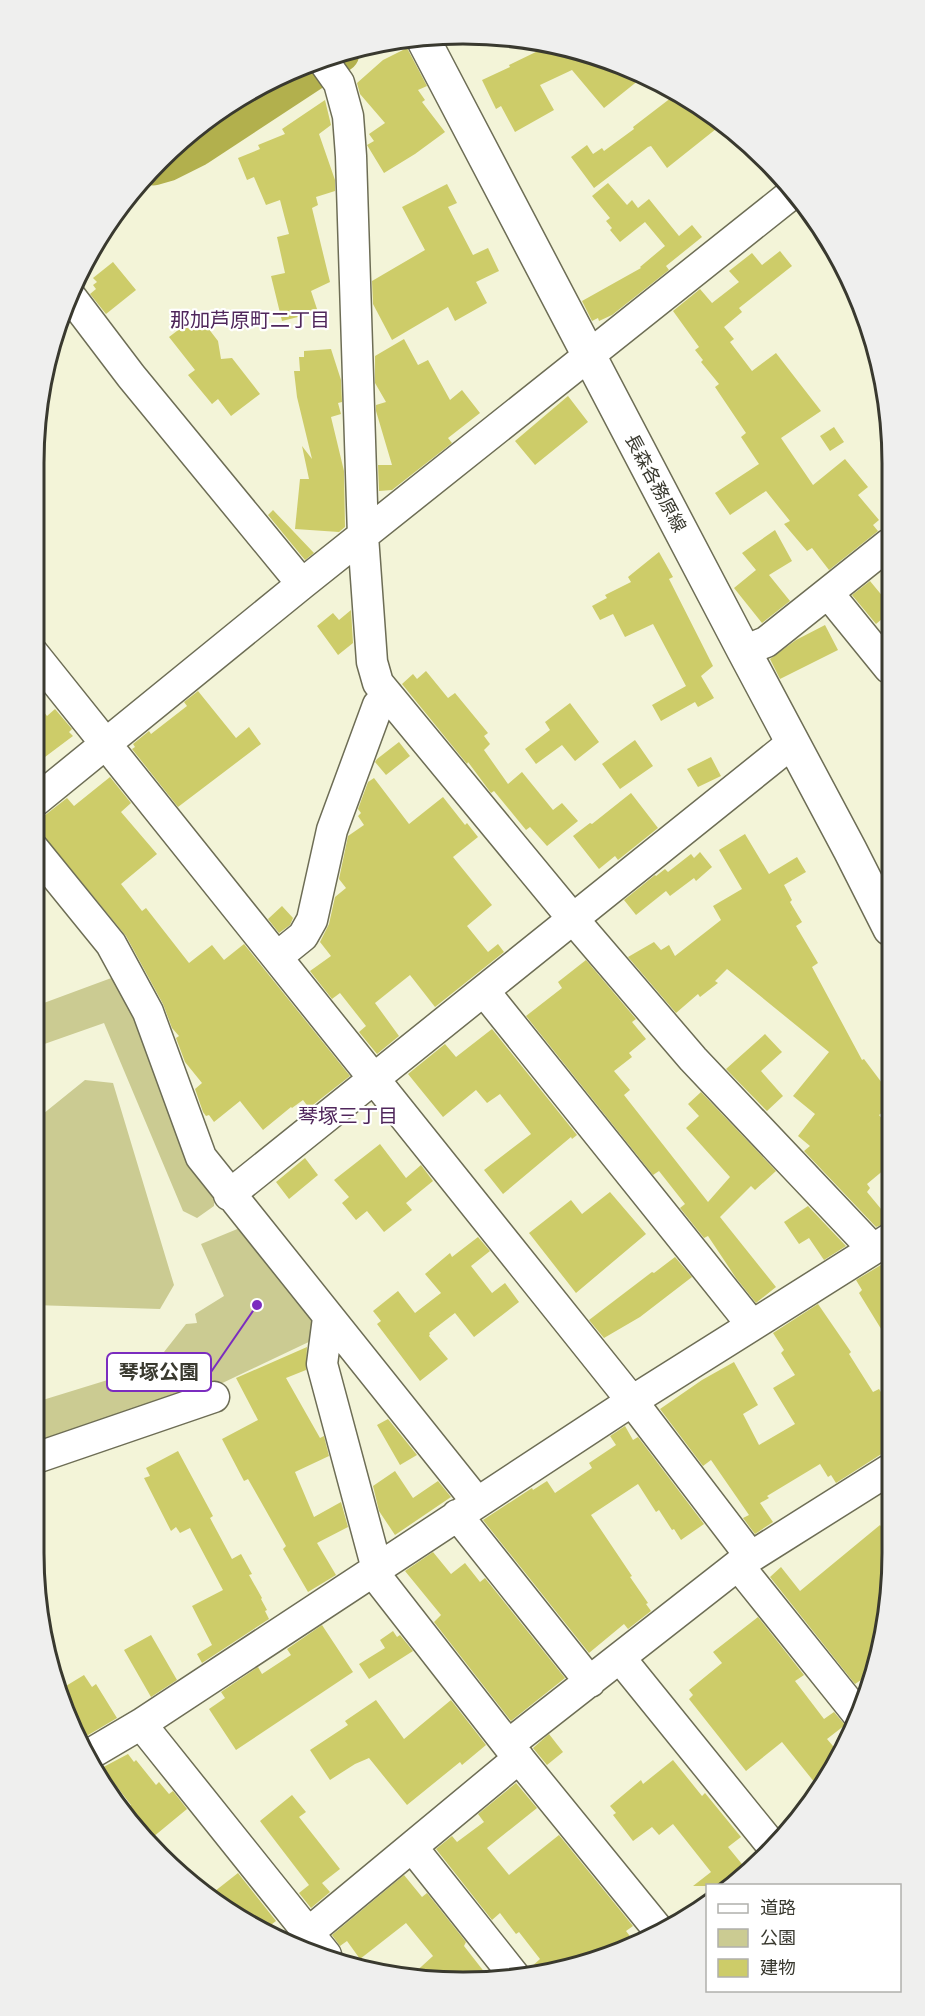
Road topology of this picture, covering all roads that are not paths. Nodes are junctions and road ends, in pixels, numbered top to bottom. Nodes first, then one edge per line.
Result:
1 (426, 45) edge
2 (329, 69) edge
3 (787, 197) edge
4 (75, 302) edge
5 (589, 354) junction
6 (363, 536) junction
7 (882, 550) edge
8 (302, 584) junction
9 (828, 593) junction
10 (744, 651) junction
11 (882, 660) edge
12 (44, 667) edge
13 (388, 695) junction
14 (105, 743) junction
15 (792, 743) junction
16 (44, 794) edge
17 (44, 862) edge
18 (882, 913) edge
19 (573, 919) junction
20 (277, 957) junction
21 (484, 991) junction
22 (375, 1079) junction
23 (229, 1195) junction
24 (882, 1241) edge
25 (882, 1246) edge
26 (328, 1317) junction
27 (752, 1325) junction
28 (214, 1397) dead end
29 (632, 1401) junction
30 (44, 1455) edge
31 (882, 1481) edge
32 (467, 1509) junction
33 (744, 1561) junction
34 (375, 1570) junction
35 (620, 1658) junction
36 (590, 1682) junction
37 (852, 1707) edge
38 (141, 1724) junction
39 (514, 1751) junction
40 (94, 1752) edge
41 (768, 1841) edge
42 (412, 1847) junction
43 (655, 1925) edge
44 (317, 1944) edge
45 (510, 1970) edge

1 - 5 main road, 長森各務原線
2 - 6 street
3 - 5 street
4 - 8 street
5 - 6 street
5 - 10 main road, 長森各務原線
6 - 8 street
6 - 13 street
7 - 9 street
8 - 14 street
9 - 10 street
9 - 11 street
10 - 15 main road, 長森各務原線
12 - 14 street
13 - 19 street
13 - 20 street
14 - 16 street
14 - 20 street
15 - 18 main road, 長森各務原線
15 - 19 street
17 - 23 street
19 - 21 street
19 - 24 street
20 - 22 street
21 - 22 street
21 - 27 street
22 - 23 street
22 - 29 street
23 - 26 street
25 - 27 street
26 - 32 street
26 - 34 street
27 - 29 street
28 - 30 street
29 - 32 street
29 - 33 street
31 - 33 street
32 - 34 street
32 - 36 street
33 - 35 street
33 - 37 street
34 - 38 street
34 - 39 street
35 - 36 street
35 - 41 street
36 - 39 street
38 - 40 street
38 - 44 street
39 - 42 street
39 - 43 street
42 - 44 street
42 - 45 street

